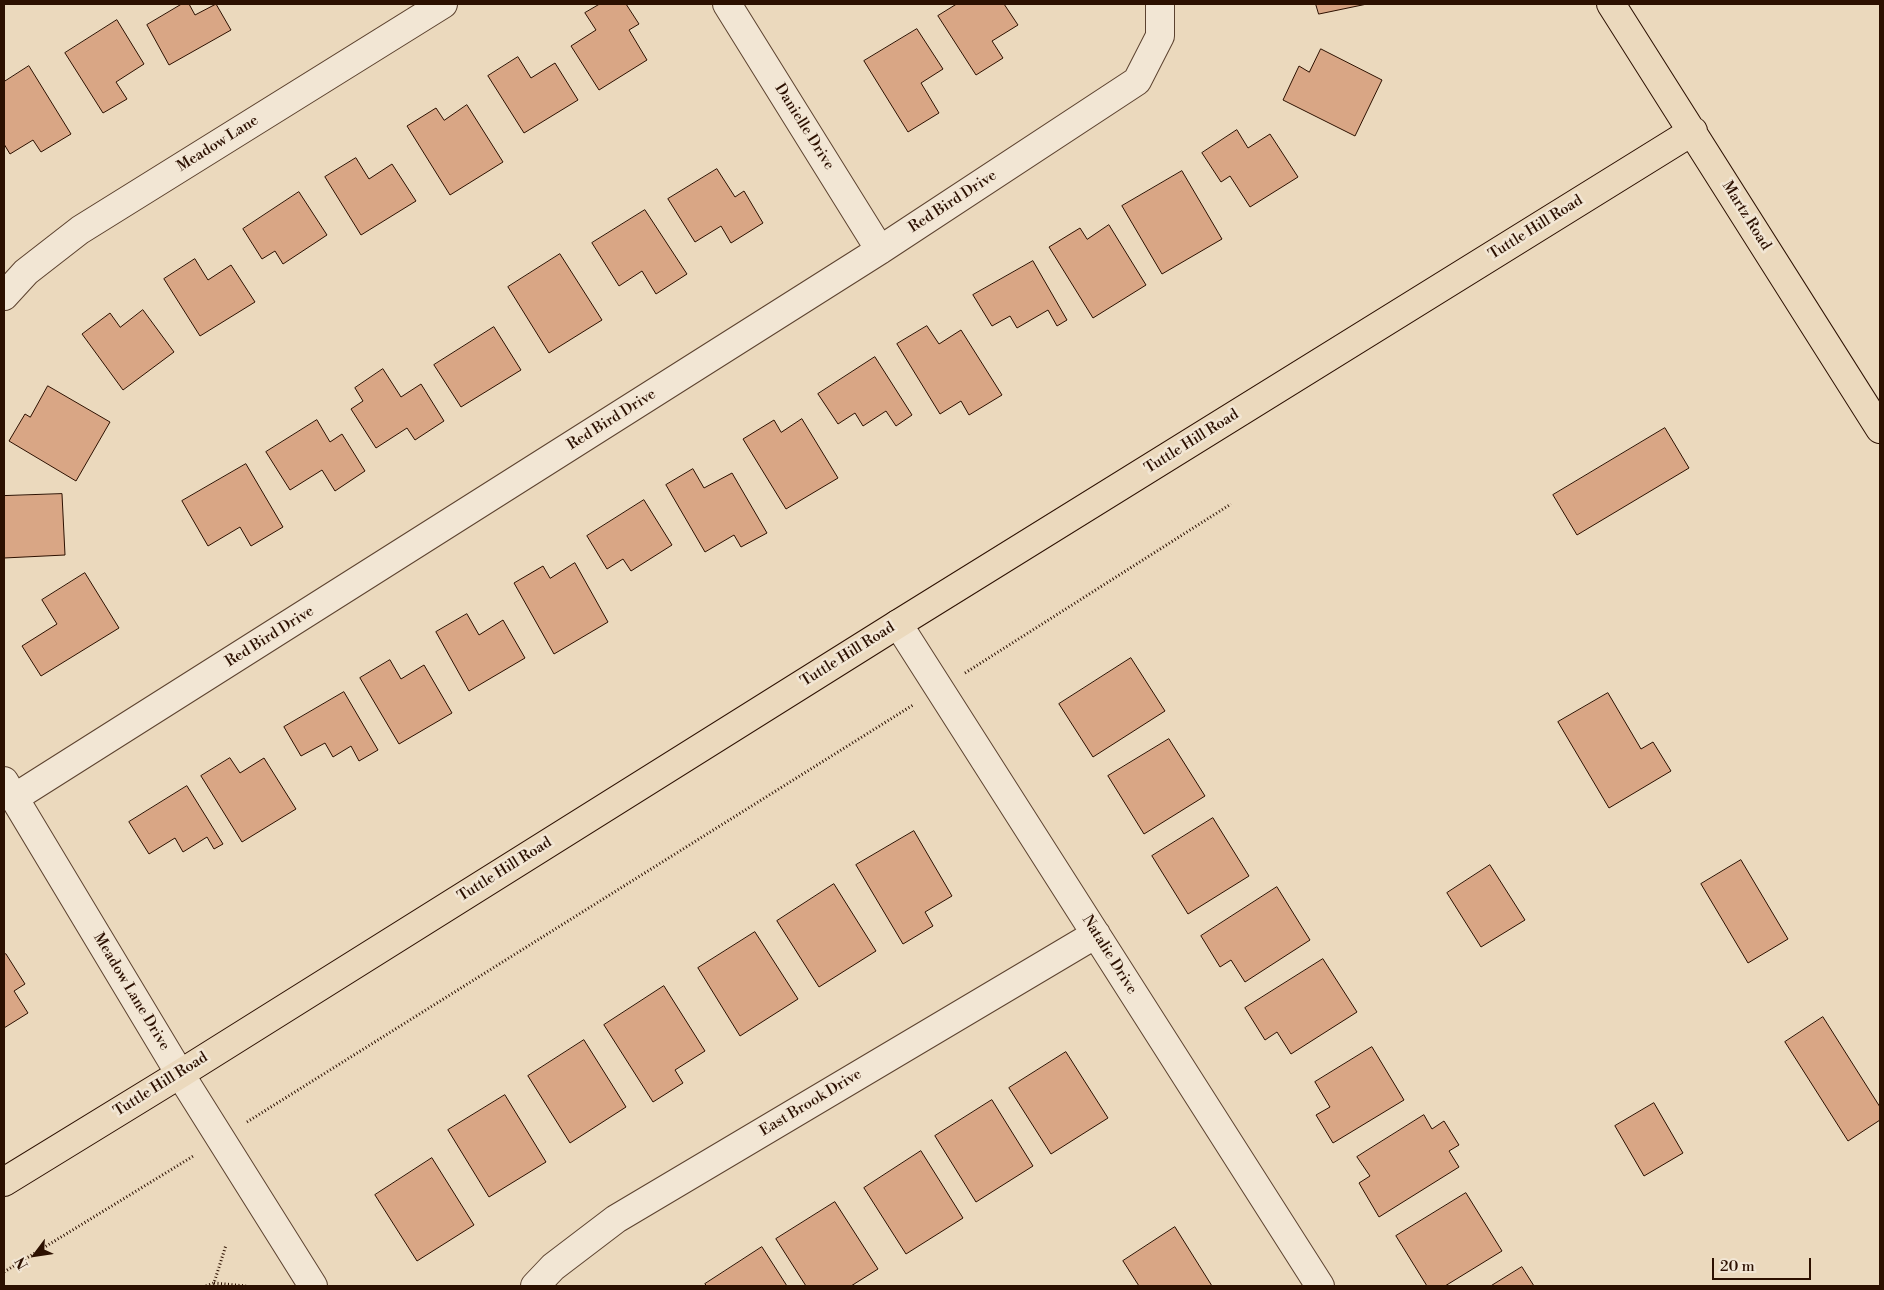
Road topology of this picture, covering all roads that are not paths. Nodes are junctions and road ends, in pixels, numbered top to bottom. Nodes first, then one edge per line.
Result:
1 (442, 4) edge
2 (727, 4) edge
3 (1160, 4) edge
4 (1611, 4) edge
5 (1693, 131) junction
6 (880, 250) junction
7 (4, 296) edge
8 (1879, 424) edge
9 (898, 624) junction
10 (9, 790) edge
11 (1096, 934) junction
12 (180, 1074) junction
13 (4, 1182) edge
14 (313, 1286) edge
15 (535, 1286) edge
16 (1320, 1286) edge

1 - 7 street, Meadow Lane
2 - 6 street, Danielle Drive
3 - 6 street, Red Bird Drive
4 - 5 main road, Martz Road
5 - 8 main road, Martz Road
5 - 9 main road, Tuttle Hill Road
6 - 10 street, Red Bird Drive
9 - 11 street, Natalie Drive
9 - 12 main road, Tuttle Hill Road
10 - 12 street, Meadow Lane Drive
11 - 15 street, East Brook Drive
11 - 16 street, Natalie Drive
12 - 13 main road, Tuttle Hill Road
12 - 14 street, Meadow Lane Drive

